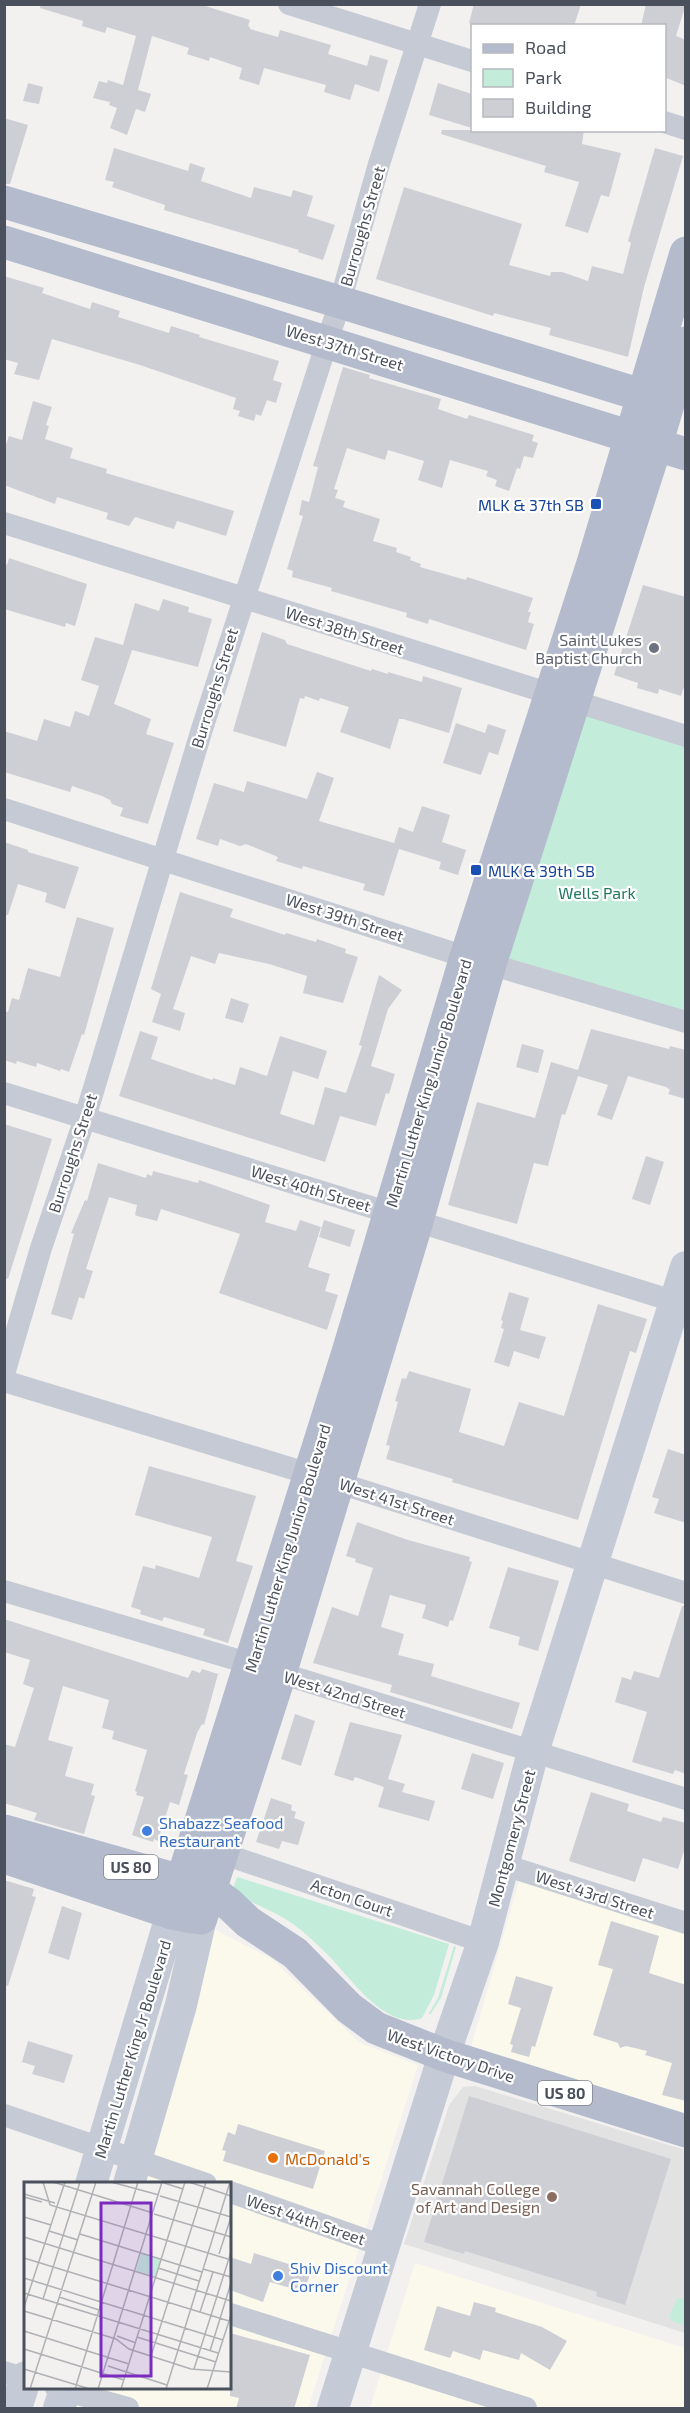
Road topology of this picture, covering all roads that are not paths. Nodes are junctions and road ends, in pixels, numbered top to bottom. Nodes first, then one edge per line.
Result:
1 (289, 4) edge
2 (430, 4) edge
3 (418, 43) junction
4 (471, 60) edge
5 (666, 123) edge
6 (686, 129) edge
7 (4, 202) edge
8 (4, 242) edge
9 (686, 253) edge
10 (340, 302) junction
11 (327, 342) junction
12 (686, 343) edge
13 (666, 403) edge
14 (658, 445) edge
15 (4, 523) edge
16 (243, 597) junction
17 (563, 698) junction
18 (686, 736) edge
19 (4, 809) edge
20 (162, 858) junction
21 (478, 961) junction
22 (686, 1022) edge
23 (4, 1093) edge
24 (85, 1118) junction
25 (403, 1217) junction
26 (686, 1268) edge
27 (680, 1303) edge
28 (4, 1374) edge
29 (4, 1382) edge
30 (324, 1479) junction
31 (592, 1564) junction
32 (4, 1591) edge
33 (686, 1593) edge
34 (266, 1669) junction
35 (534, 1752) junction
36 (686, 1799) edge
37 (4, 1831) edge
38 (221, 1853) junction
39 (4, 1857) edge
40 (504, 1865) junction
41 (191, 1900) junction
42 (686, 1923) edge
43 (483, 1942) junction
44 (444, 2055) junction
45 (4, 2115) edge
46 (686, 2131) edge
47 (102, 2148) junction
48 (133, 2172) edge
49 (92, 2182) edge
50 (194, 2182) edge
51 (231, 2192) edge
52 (383, 2246) junction
53 (231, 2314) edge
54 (350, 2351) junction
55 (20, 2377) edge
56 (61, 2393) edge
57 (16, 2409) edge
58 (128, 2409) edge
59 (333, 2409) edge
60 (526, 2409) edge

1 - 3 street
2 - 3 street, Burroughs Street
3 - 4 street
3 - 10 street, Burroughs Street
5 - 6 street
7 - 10 main road
8 - 11 main road, West 37th Street
9 - 13 main road, Martin Luther King Junior Boulevard
10 - 11 street, Burroughs Street
10 - 13 main road
11 - 14 main road, West 37th Street
11 - 16 street, Burroughs Street
12 - 13 main road, Martin Luther King Junior Boulevard
13 - 14 main road, Martin Luther King Junior Boulevard
14 - 17 main road, Martin Luther King Junior Boulevard
15 - 16 street, West 38th Street
16 - 17 street, West 38th Street
16 - 20 street, Burroughs Street
17 - 18 street, West 38th Street
17 - 21 main road, Martin Luther King Junior Boulevard
19 - 20 street, West 39th Street
20 - 21 street, West 39th Street
20 - 24 street, Burroughs Street
21 - 22 street, West 39th Street
21 - 25 main road, Martin Luther King Junior Boulevard
23 - 24 street, West 40th Street
24 - 25 street, West 40th Street
24 - 28 street, Burroughs Street
25 - 27 street, West 40th Street
25 - 30 main road, Martin Luther King Junior Boulevard
26 - 27 main road, Montgomery Street
27 - 31 main road, Montgomery Street
29 - 30 street, West 41st Street
30 - 31 street, West 41st Street
30 - 34 main road, Martin Luther King Junior Boulevard
31 - 33 street, West 41st Street
31 - 35 main road, Montgomery Street
32 - 34 street, West 42nd Street
34 - 35 street, West 42nd Street
34 - 38 main road, Martin Luther King Junior Boulevard
34 - 41 main road, Martin Luther King Junior Boulevard
35 - 36 street, West 42nd Street
35 - 40 main road, Montgomery Street
37 - 41 main road, West Victory Drive / US 80
38 - 41 main road, Martin Luther King Junior Boulevard
38 - 43 street, Acton Court
39 - 41 main road, West Victory Drive / US 80
40 - 42 street, West 43rd Street
40 - 43 main road, Montgomery Street
41 - 44 main road, West Victory Drive / US 80
41 - 47 main road, Martin Luther King Jr Boulevard
41 - 48 main road, Martin Luther King Jr Boulevard
43 - 44 main road, Montgomery Street
44 - 46 main road, West Victory Drive / US 80
44 - 52 main road, Montgomery Street
45 - 47 street
47 - 48 street
47 - 49 main road, Martin Luther King Jr Boulevard
48 - 50 street
51 - 52 street, West 44th Street
52 - 54 main road, Montgomery Street
53 - 54 street
54 - 59 main road, Montgomery Street
54 - 60 street
55 - 57 main road
56 - 58 street

